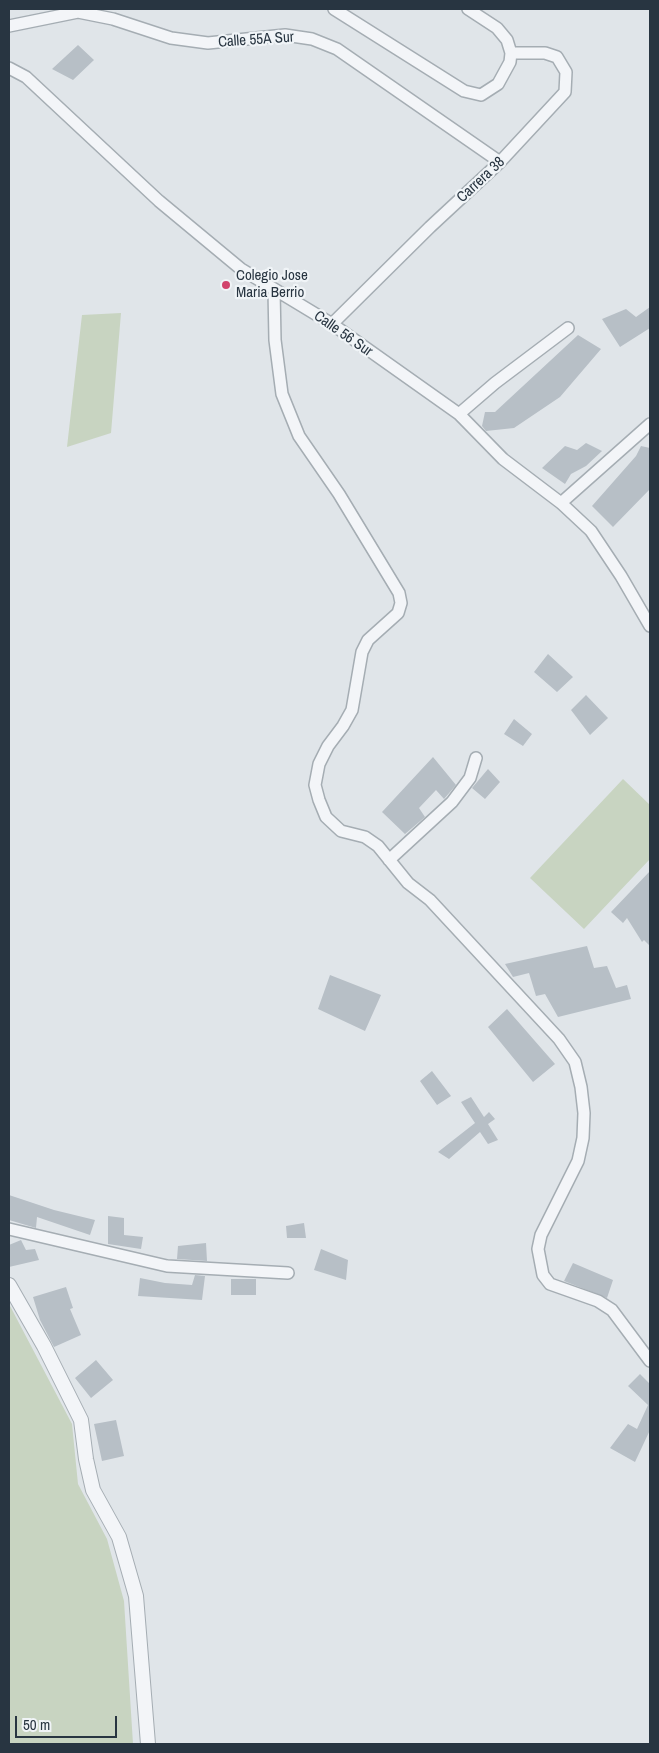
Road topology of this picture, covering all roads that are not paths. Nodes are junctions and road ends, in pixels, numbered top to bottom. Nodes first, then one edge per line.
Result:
1 (334, 9) edge
2 (468, 9) edge
3 (9, 26) edge
4 (511, 52) junction
5 (9, 68) edge
6 (500, 162) junction
7 (274, 290) junction
8 (332, 324) junction
9 (568, 328) dead end
10 (459, 414) junction
11 (650, 424) edge
12 (561, 503) junction
13 (650, 626) edge
14 (476, 758) dead end
15 (389, 860) junction
16 (9, 1229) edge
17 (288, 1273) dead end
18 (9, 1285) edge
19 (650, 1361) edge
20 (148, 1744) edge

1 - 4 street
2 - 4 street
3 - 6 street, Calle 55A Sur
4 - 6 street, Carrera 38
5 - 7 street, Calle 56 Sur
6 - 8 street, Carrera 38
7 - 8 street, Calle 56 Sur
7 - 15 street
8 - 10 street, Calle 56 Sur
9 - 10 street
10 - 12 street, Calle 56 Sur
11 - 12 street
12 - 13 street, Calle 56 Sur
14 - 15 street
15 - 19 street
16 - 17 street
18 - 20 street

